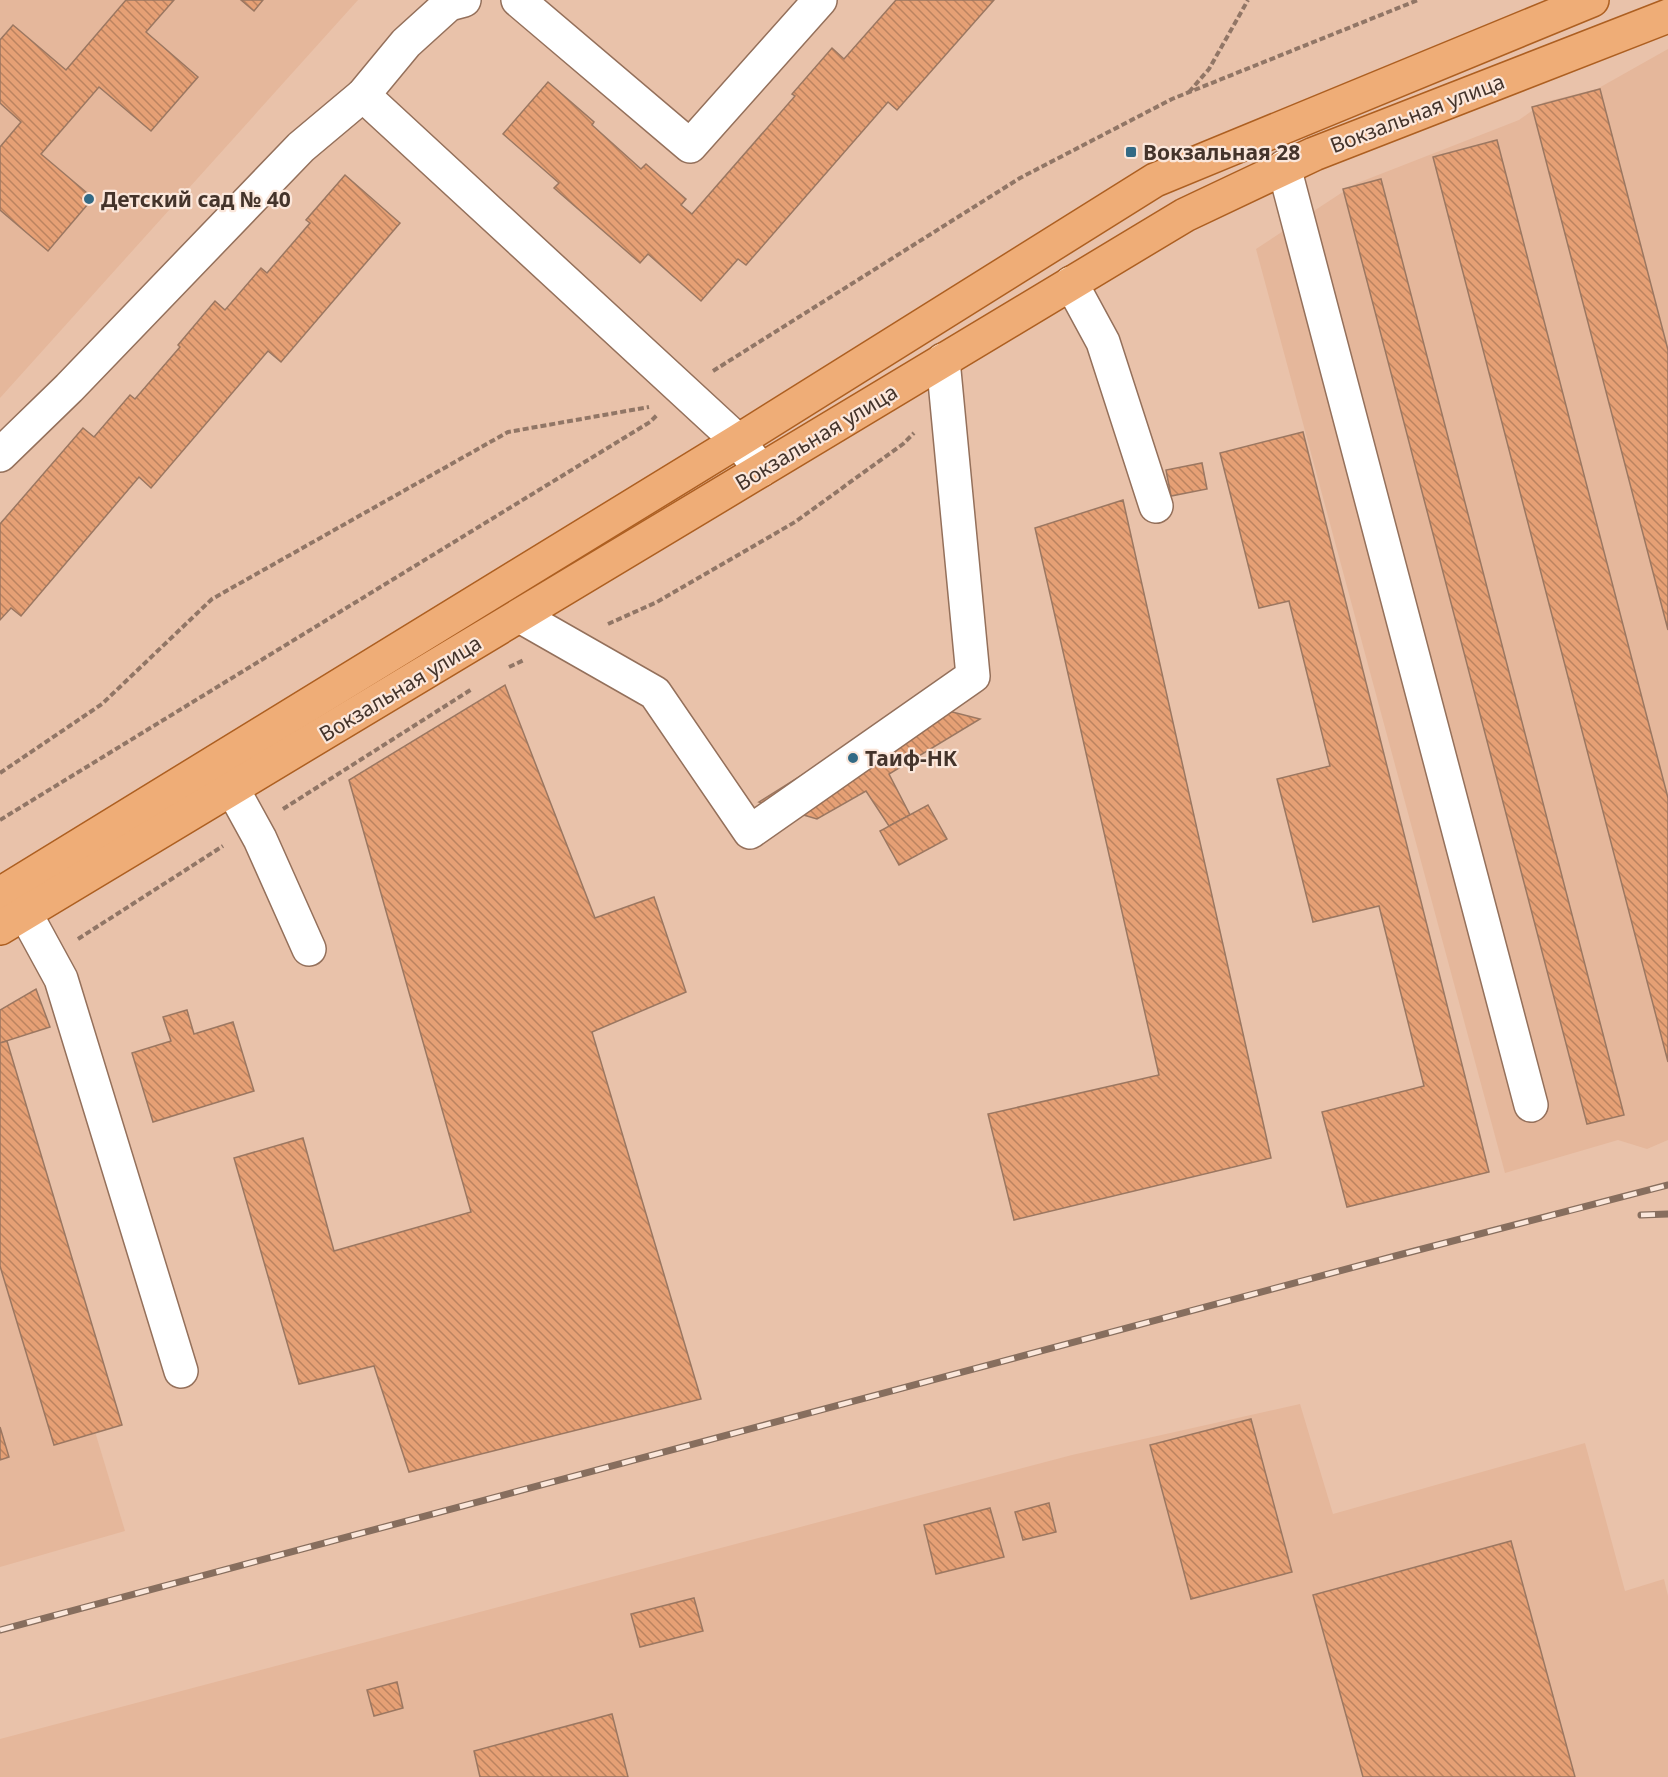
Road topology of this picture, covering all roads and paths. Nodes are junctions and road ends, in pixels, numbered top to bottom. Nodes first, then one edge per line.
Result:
1 (464, 0) edge
2 (518, 0) edge
3 (820, 0) edge
4 (1248, 0) edge
5 (1418, 0) edge
6 (1592, 0) edge
7 (1668, 16) edge
8 (1189, 92) junction
9 (363, 95) junction
10 (1284, 167) junction
11 (1071, 283) junction
12 (943, 360) junction
13 (682, 390) junction
14 (738, 441) junction
15 (0, 455) edge
16 (761, 470) junction
17 (1156, 506) dead end
18 (520, 616) junction
19 (0, 773) edge
20 (232, 788) junction
21 (0, 820) edge
22 (8, 912) edge
23 (309, 949) dead end
24 (1531, 1105) dead end
25 (181, 1371) dead end

1 - 9 lane
2 - 3 lane
4 - 8 path
5 - 8 path
6 - 14 main road, Вокзальная улица
7 - 10 main road, Вокзальная улица
8 - 13 path
9 - 13 lane
9 - 15 lane
10 - 11 main road, Вокзальная улица
10 - 24 lane
11 - 12 main road, Вокзальная улица
11 - 17 lane
12 - 16 main road, Вокзальная улица
12 - 18 lane
13 - 14 lane
13 - 19 path
13 - 21 path
14 - 16 lane
14 - 22 main road, Вокзальная улица
16 - 18 main road, Вокзальная улица
18 - 20 main road, Вокзальная улица
20 - 22 main road, Вокзальная улица
20 - 23 lane
22 - 25 lane

